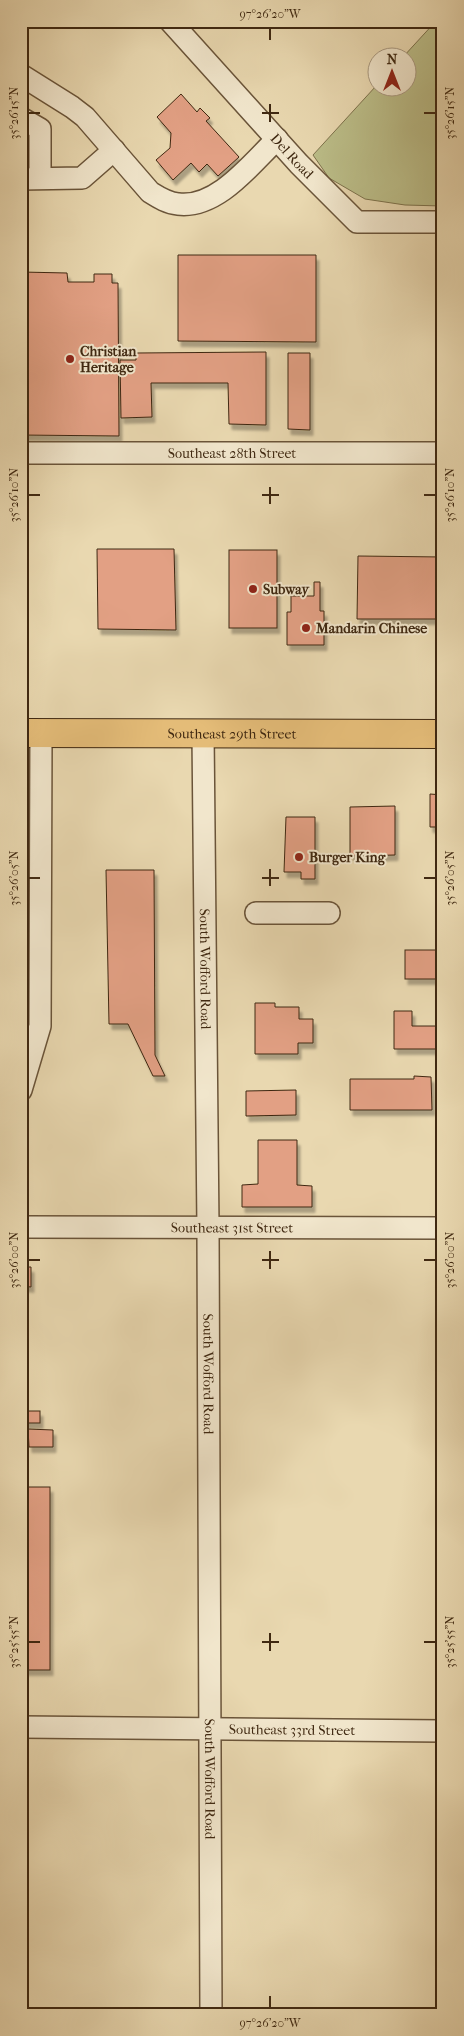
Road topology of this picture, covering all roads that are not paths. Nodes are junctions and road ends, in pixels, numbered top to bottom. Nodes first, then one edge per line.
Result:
1 (170, 21) edge
2 (21, 75) edge
3 (21, 118) edge
4 (277, 139) junction
5 (114, 150) junction
6 (31, 178) edge
7 (441, 225) edge
8 (21, 453) edge
9 (443, 453) edge
10 (31, 733) edge
11 (204, 734) junction
12 (443, 734) edge
13 (256, 913) dead end
14 (329, 914) dead end
15 (21, 1090) edge
16 (21, 1227) edge
17 (208, 1228) junction
18 (443, 1228) edge
19 (21, 1727) edge
20 (210, 1728) junction
21 (443, 1730) edge
22 (211, 2015) edge

1 - 4 street, Del Road
2 - 5 street
3 - 6 street
4 - 5 street
4 - 7 street, Del Road
5 - 6 street
8 - 9 street, Southeast 28th Street
10 - 11 main road, Southeast 29th Street
10 - 15 street
11 - 12 main road, Southeast 29th Street
11 - 17 street, South Wofford Road
13 - 14 street
16 - 17 street, Southeast 31st Street
17 - 18 street, Southeast 31st Street
17 - 20 street, South Wofford Road
19 - 20 street, Southeast 33rd Street
20 - 21 street, Southeast 33rd Street
20 - 22 street, South Wofford Road

